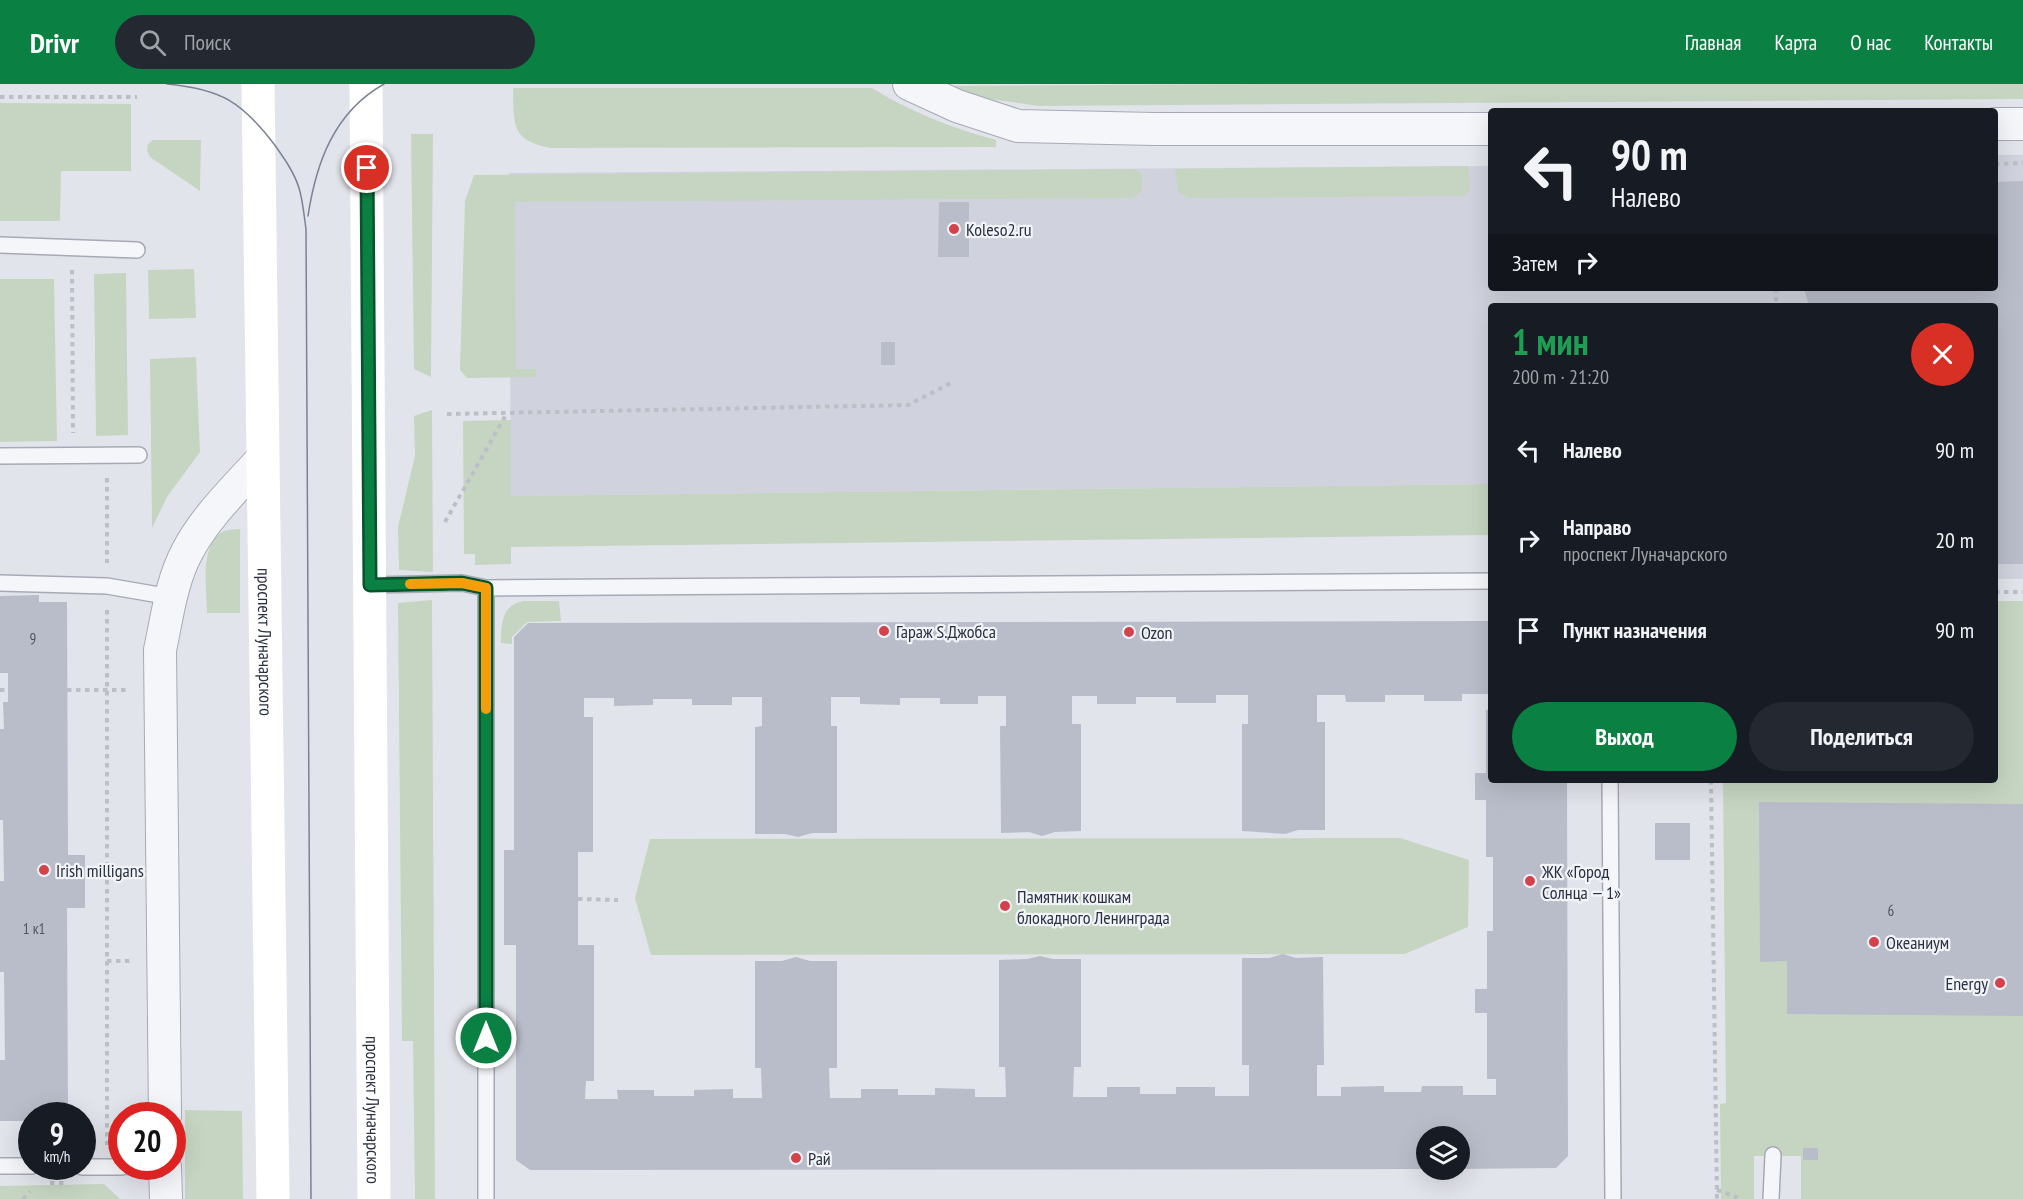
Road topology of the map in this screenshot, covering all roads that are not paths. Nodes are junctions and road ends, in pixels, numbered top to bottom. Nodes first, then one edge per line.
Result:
1 (258, 84) edge
2 (366, 84) edge
3 (909, 84) edge
4 (1998, 124) edge
5 (2023, 124) edge
6 (1488, 129) edge
7 (0, 245) edge
8 (136, 249) dead end
9 (139, 455) dead end
10 (0, 456) edge
11 (262, 459) junction
12 (1488, 581) edge
13 (0, 583) edge
14 (370, 585) junction
15 (486, 588) junction
16 (171, 597) junction
17 (1610, 783) edge
18 (165, 1102) edge
19 (1773, 1155) dead end
20 (0, 1166) edge
21 (18, 1166) edge
22 (165, 1180) edge
23 (166, 1199) edge
24 (273, 1199) edge
25 (374, 1199) edge
26 (486, 1199) edge
27 (1613, 1199) edge
28 (1771, 1199) edge

1 - 11 main road, проспект Луначарского
2 - 14 main road, проспект Луначарского
3 - 6 street
4 - 5 street
7 - 8 lane
9 - 10 lane
11 - 16 street
11 - 24 main road, проспект Луначарского
12 - 15 lane
13 - 16 lane
14 - 15 lane
14 - 25 main road, проспект Луначарского
15 - 26 lane
16 - 18 street
17 - 27 lane
19 - 28 lane
20 - 21 lane
22 - 23 street

